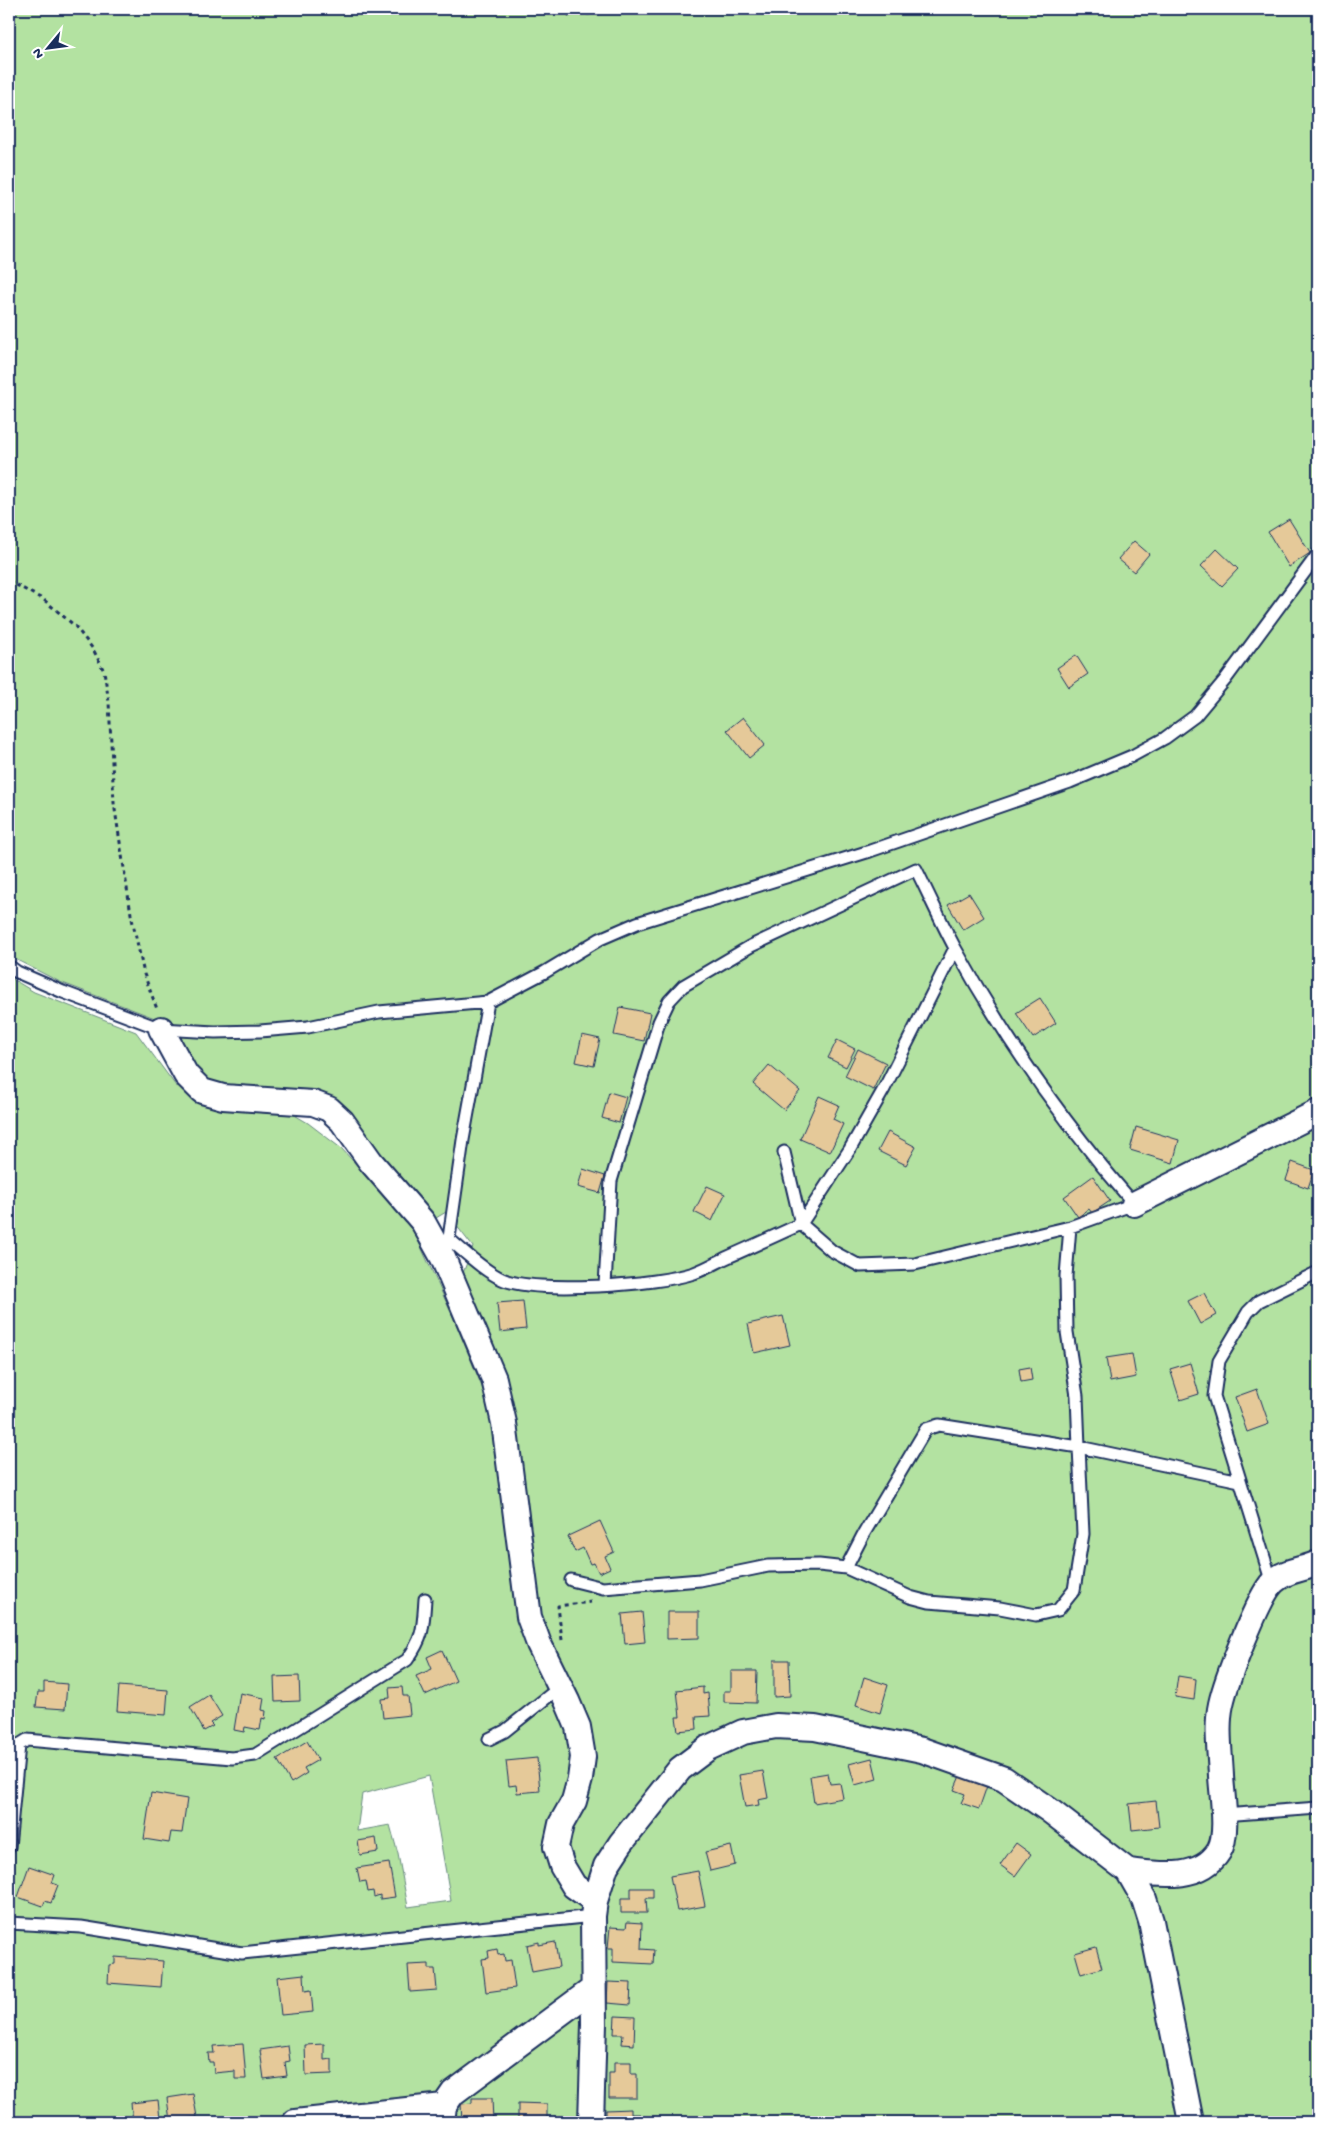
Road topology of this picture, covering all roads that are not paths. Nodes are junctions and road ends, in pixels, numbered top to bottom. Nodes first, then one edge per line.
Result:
1 (1318, 554) edge
2 (955, 948) junction
3 (9, 966) edge
4 (488, 1002) junction
5 (164, 1029) junction
6 (1318, 1112) edge
7 (784, 1152) dead end
8 (1134, 1204) junction
9 (801, 1224) junction
10 (1070, 1227) junction
11 (447, 1249) junction
12 (1318, 1272) edge
13 (605, 1285) junction
14 (1079, 1447) junction
15 (1240, 1481) junction
16 (1318, 1563) edge
17 (846, 1568) junction
18 (571, 1580) dead end
19 (1272, 1583) junction
20 (425, 1600) dead end
21 (560, 1687) junction
22 (489, 1739) dead end
23 (1318, 1808) edge
24 (1223, 1815) junction
25 (9, 1847) edge
26 (1128, 1871) junction
27 (594, 1908) junction
28 (9, 1923) edge
29 (594, 1989) junction
30 (443, 2114) edge
31 (296, 2122) edge
32 (591, 2122) edge
33 (1191, 2122) edge

1 - 4 lane
2 - 8 lane
2 - 9 lane
2 - 13 lane
3 - 5 lane
4 - 5 lane
4 - 11 lane
5 - 11 street
6 - 8 street
7 - 9 lane
8 - 10 lane
9 - 10 lane
9 - 13 lane
10 - 14 lane
11 - 13 lane
11 - 21 street
12 - 15 lane
14 - 15 lane
14 - 17 lane
14 - 17 lane
15 - 19 lane
16 - 19 street
17 - 18 lane
19 - 24 street
20 - 25 lane
21 - 22 lane
21 - 27 street
23 - 24 lane
24 - 26 street
26 - 27 street
26 - 33 street
27 - 28 lane
27 - 29 street
29 - 30 street
29 - 32 street
30 - 31 street

